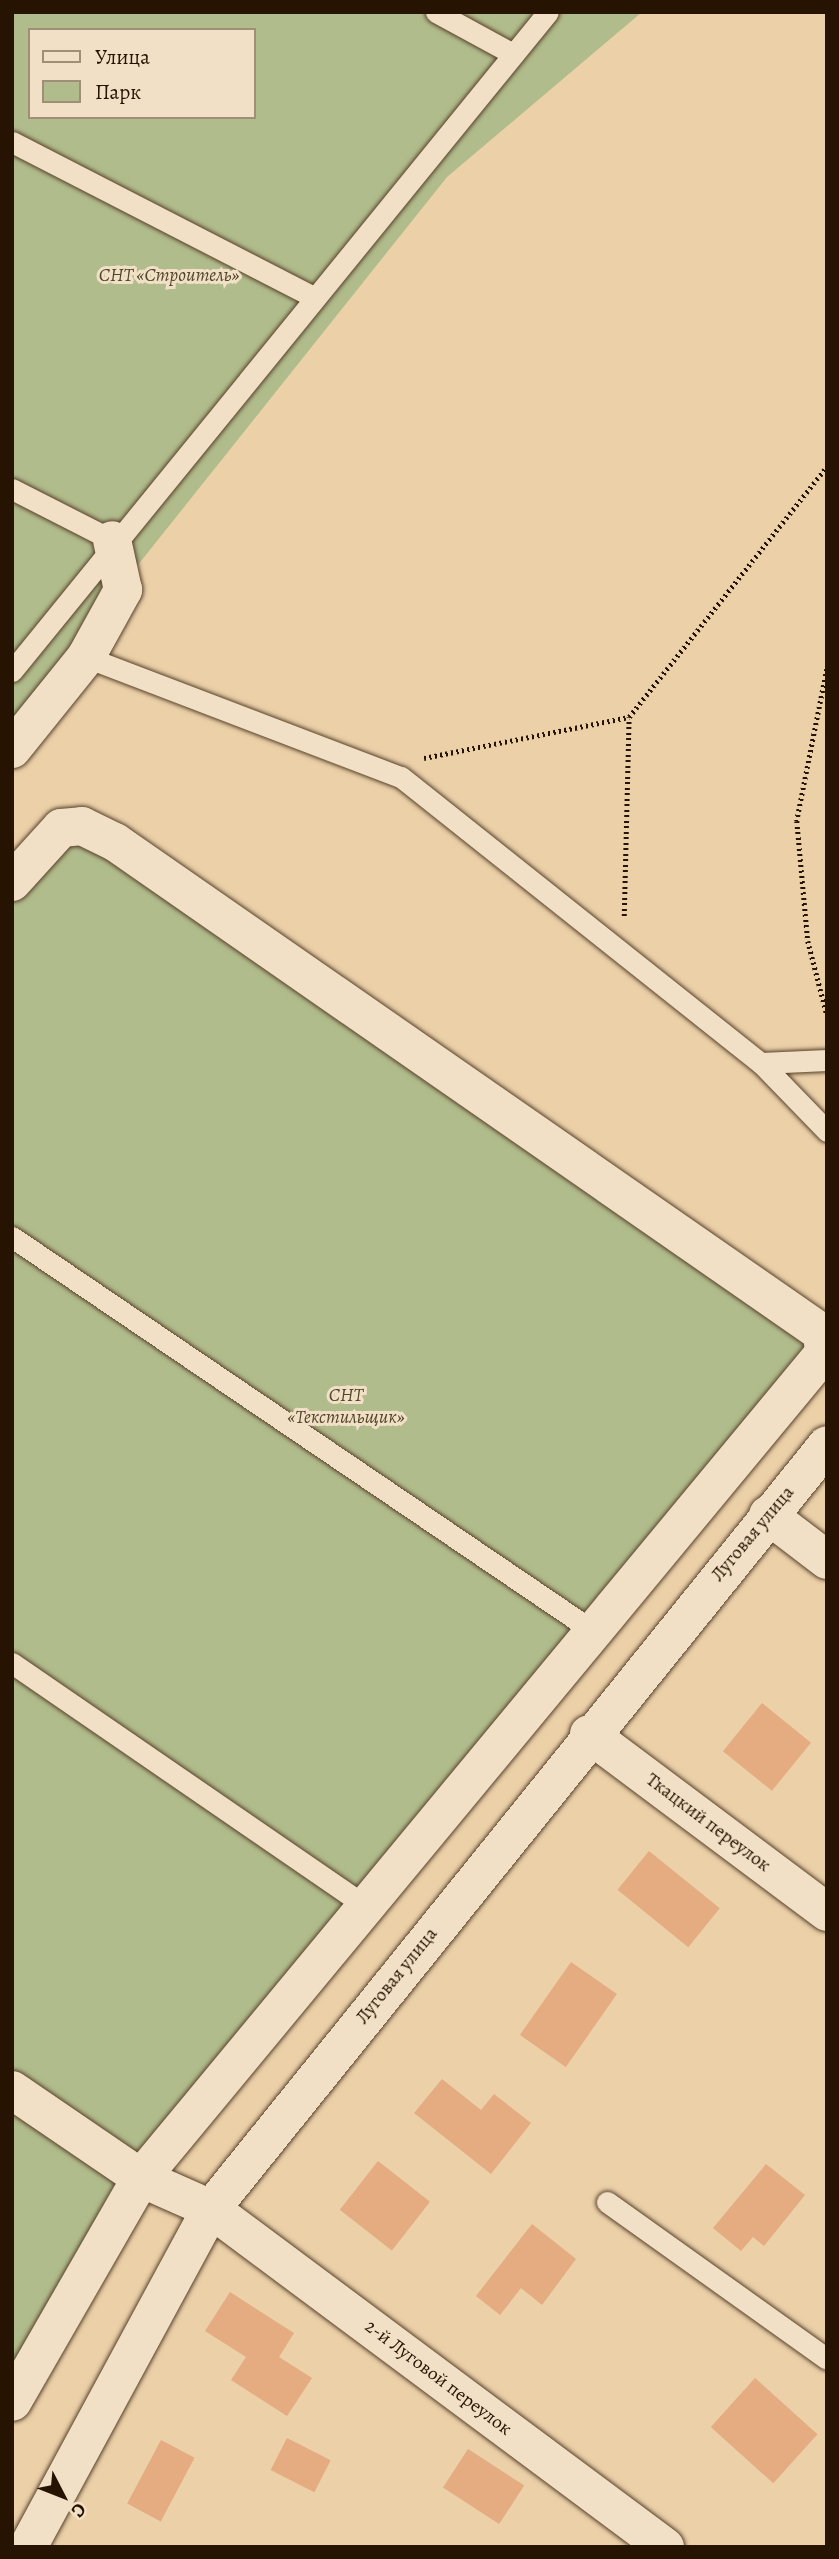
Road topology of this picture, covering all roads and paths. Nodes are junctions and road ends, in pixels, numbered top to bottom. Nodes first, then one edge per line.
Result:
1 (436, 12) edge
2 (548, 12) edge
3 (513, 54) junction
4 (12, 142) edge
5 (313, 297) junction
6 (827, 466) edge
7 (12, 489) edge
8 (112, 540) junction
9 (86, 657) junction
10 (827, 669) edge
11 (12, 671) edge
12 (629, 717) junction
13 (12, 749) edge
14 (377, 768) junction
15 (12, 882) edge
16 (623, 955) junction
17 (827, 1015) edge
18 (827, 1060) edge
19 (761, 1063) junction
20 (827, 1131) edge
21 (12, 1237) edge
22 (827, 1445) edge
23 (768, 1515) junction
24 (827, 1560) edge
25 (593, 1631) junction
26 (12, 1663) edge
27 (589, 1734) junction
28 (366, 1906) junction
29 (827, 1912) edge
30 (12, 2090) edge
31 (141, 2178) junction
32 (607, 2202) dead end
33 (211, 2209) junction
34 (827, 2359) edge
35 (12, 2402) edge
36 (28, 2547) edge
37 (665, 2547) edge

1 - 3 lane
2 - 3 lane
3 - 5 lane
4 - 5 lane
5 - 8 lane
6 - 12 path
7 - 8 lane
8 - 9 street
8 - 11 lane
9 - 13 street
9 - 14 lane
10 - 17 path
12 - 14 path
12 - 16 path
14 - 16 lane
15 - 25 street
16 - 19 lane
18 - 19 lane
19 - 20 lane
21 - 25 lane
22 - 23 street, Луговая улица
23 - 24 street
23 - 27 street, Луговая улица
25 - 28 street
26 - 28 lane
27 - 29 street, Ткацкий переулок
27 - 33 street, Луговая улица
28 - 31 street
30 - 31 street, 2-й Луговой переулок
31 - 33 street, 2-й Луговой переулок
31 - 35 street
32 - 34 lane
33 - 36 street, Луговая улица
33 - 37 street, 2-й Луговой переулок

